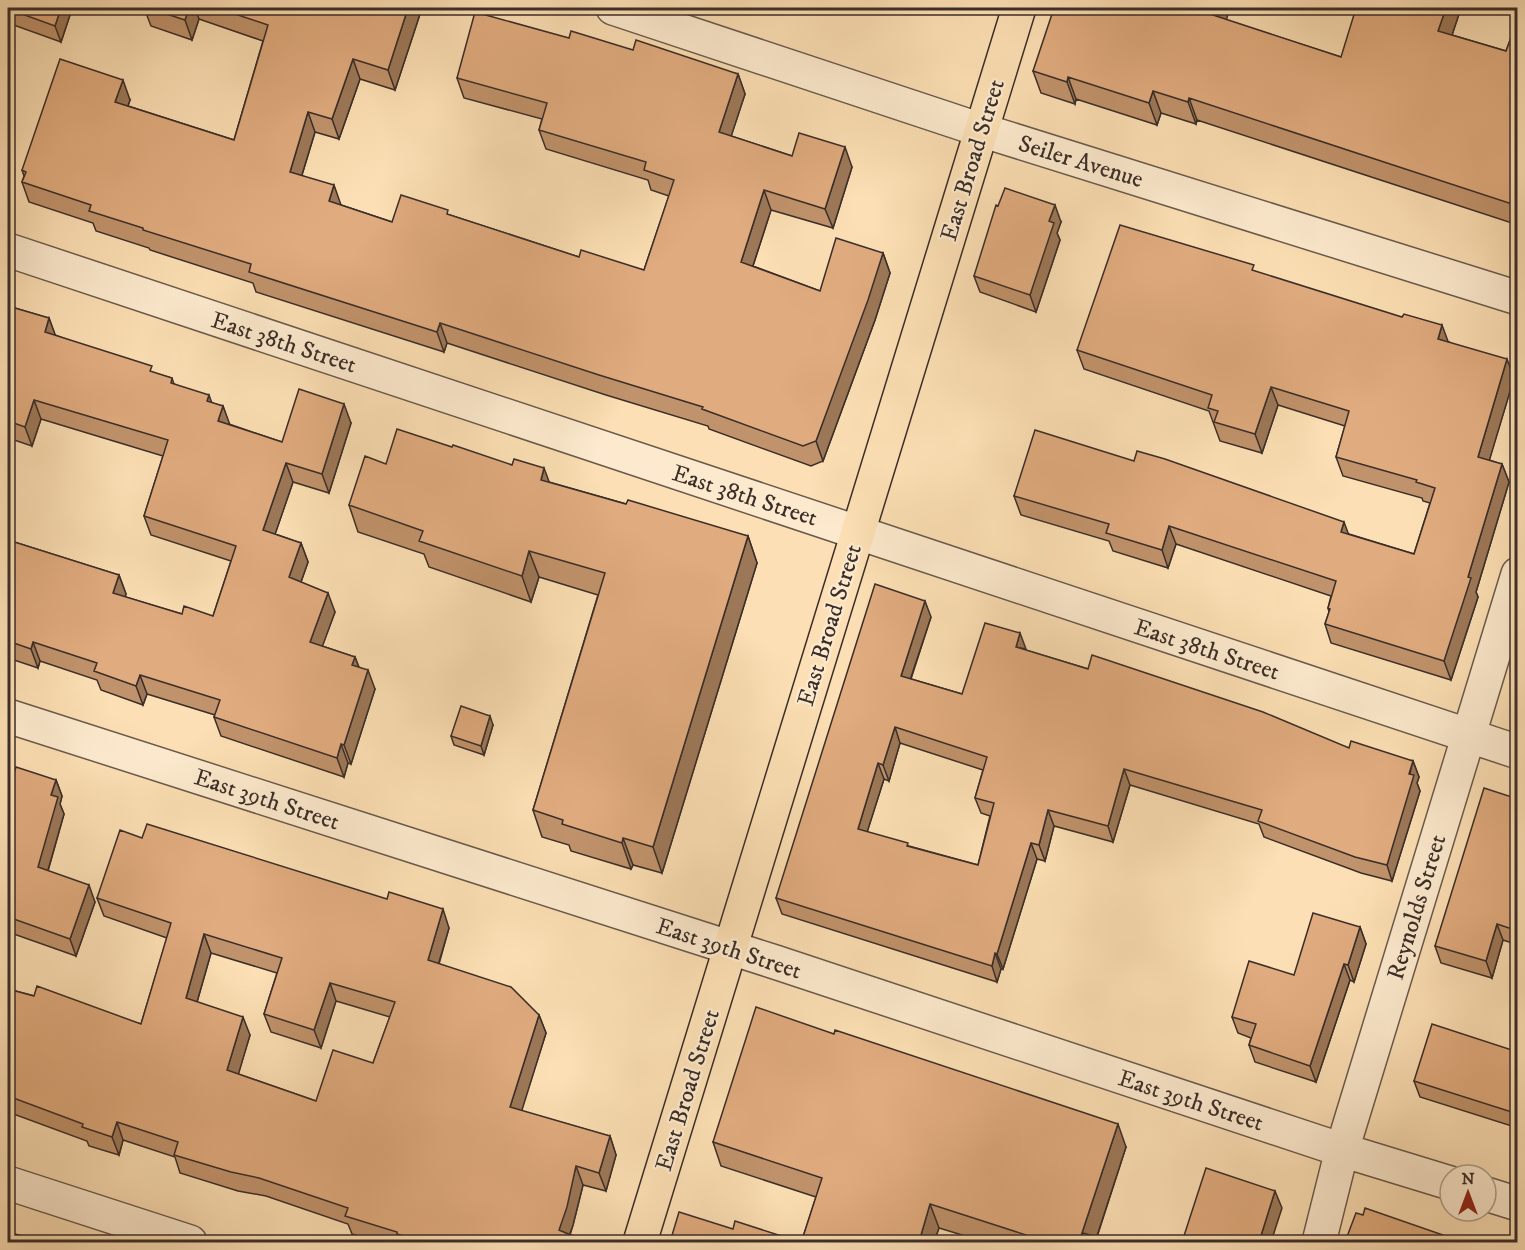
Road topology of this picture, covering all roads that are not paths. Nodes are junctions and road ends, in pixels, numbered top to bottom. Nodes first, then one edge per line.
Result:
1 (613, 8) edge
2 (1019, 8) edge
3 (981, 130) junction
4 (8, 250) edge
5 (1518, 298) edge
6 (858, 533) junction
7 (1518, 574) edge
8 (8, 716) edge
9 (1468, 736) junction
10 (1518, 753) edge
11 (731, 948) junction
12 (1342, 1150) junction
13 (1438, 1179) edge
14 (8, 1183) edge
15 (1498, 1198) edge
16 (1518, 1204) edge
17 (190, 1242) edge
18 (640, 1242) edge
19 (1319, 1242) edge

1 - 3 street, Seiler Avenue
2 - 3 main road, East Broad Street
3 - 5 street, Seiler Avenue
3 - 6 main road, East Broad Street
4 - 6 street, East 38th Street
6 - 9 street, East 38th Street
6 - 11 main road, East Broad Street
7 - 9 street, Reynolds Street
8 - 11 street, East 39th Street
9 - 10 street, East 38th Street
9 - 12 street, Reynolds Street
11 - 12 street, East 39th Street
11 - 18 main road, East Broad Street
12 - 13 street, East 39th Street
12 - 19 street, Reynolds Street
14 - 17 street
15 - 16 street

